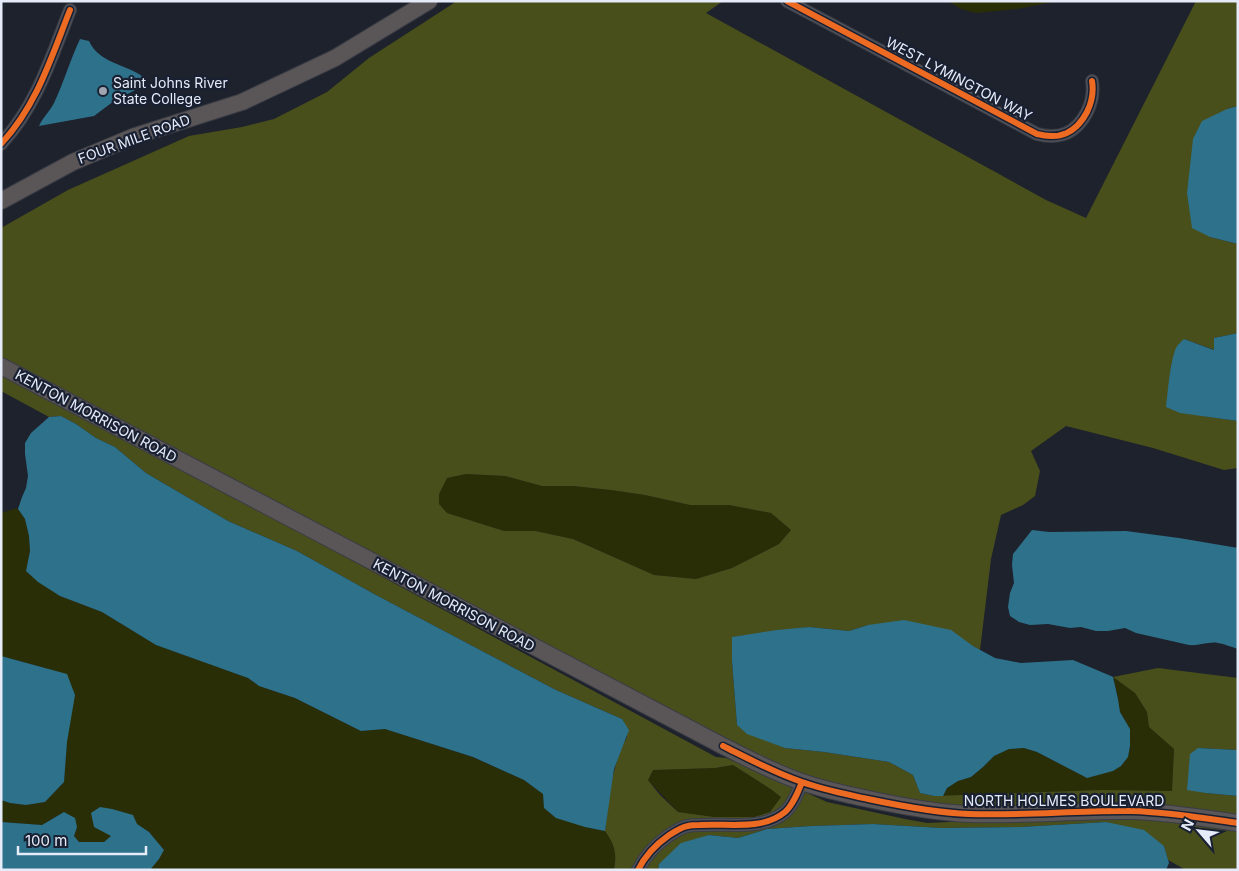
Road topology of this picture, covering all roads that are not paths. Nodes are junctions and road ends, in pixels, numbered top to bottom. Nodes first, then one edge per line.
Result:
1 (429, 1) edge
2 (787, 1) edge
3 (70, 10) dead end
4 (1092, 81) dead end
5 (1, 144) edge
6 (1, 201) edge
7 (1, 366) edge
8 (802, 782) junction
9 (920, 809) joint
10 (1238, 823) edge
11 (638, 870) edge

1 - 6 main road, FOUR MILE ROAD
2 - 4 street, WEST LYMINGTON WAY
3 - 5 street
7 - 8 main road, KENTON MORRISON ROAD
8 - 9 main road, KENTON MORRISON ROAD
8 - 11 street
9 - 10 main road, NORTH HOLMES BOULEVARD

